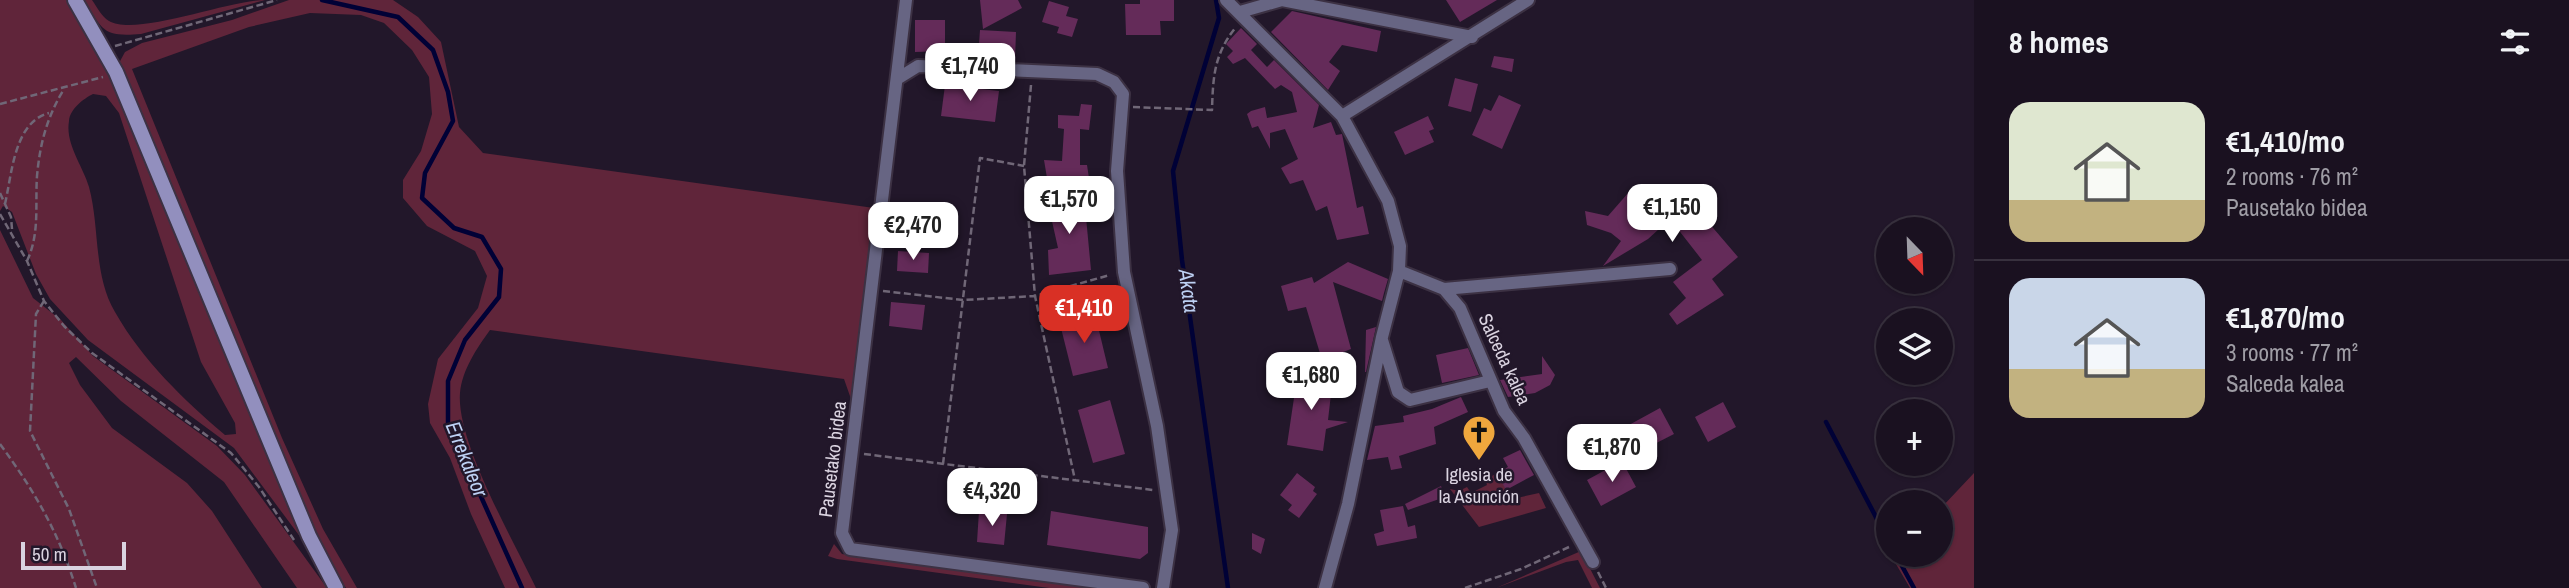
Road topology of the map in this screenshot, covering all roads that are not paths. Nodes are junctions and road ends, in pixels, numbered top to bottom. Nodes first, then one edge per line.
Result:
1 (75, 0) edge
2 (906, 0) edge
3 (1227, 0) edge
4 (1528, 0) edge
5 (1242, 14) junction
6 (1472, 37) junction
7 (897, 79) junction
8 (1342, 117) junction
9 (1670, 269) dead end
10 (1399, 271) junction
11 (1444, 289) junction
12 (1382, 337) junction
13 (1490, 381) junction
14 (1593, 562) road end
15 (336, 588) edge
16 (1143, 588) edge
17 (1163, 588) edge
18 (1325, 588) edge

1 - 15 street
2 - 7 street, Pausetako bidea
3 - 5 street
4 - 6 street
5 - 6 street
5 - 8 street
6 - 8 street
7 - 16 street, Pausetako bidea
7 - 17 street
8 - 10 street
9 - 11 street
10 - 11 street
10 - 12 street
11 - 13 street, Salceda kalea
12 - 13 street
12 - 18 street
13 - 14 street, Salceda kalea

